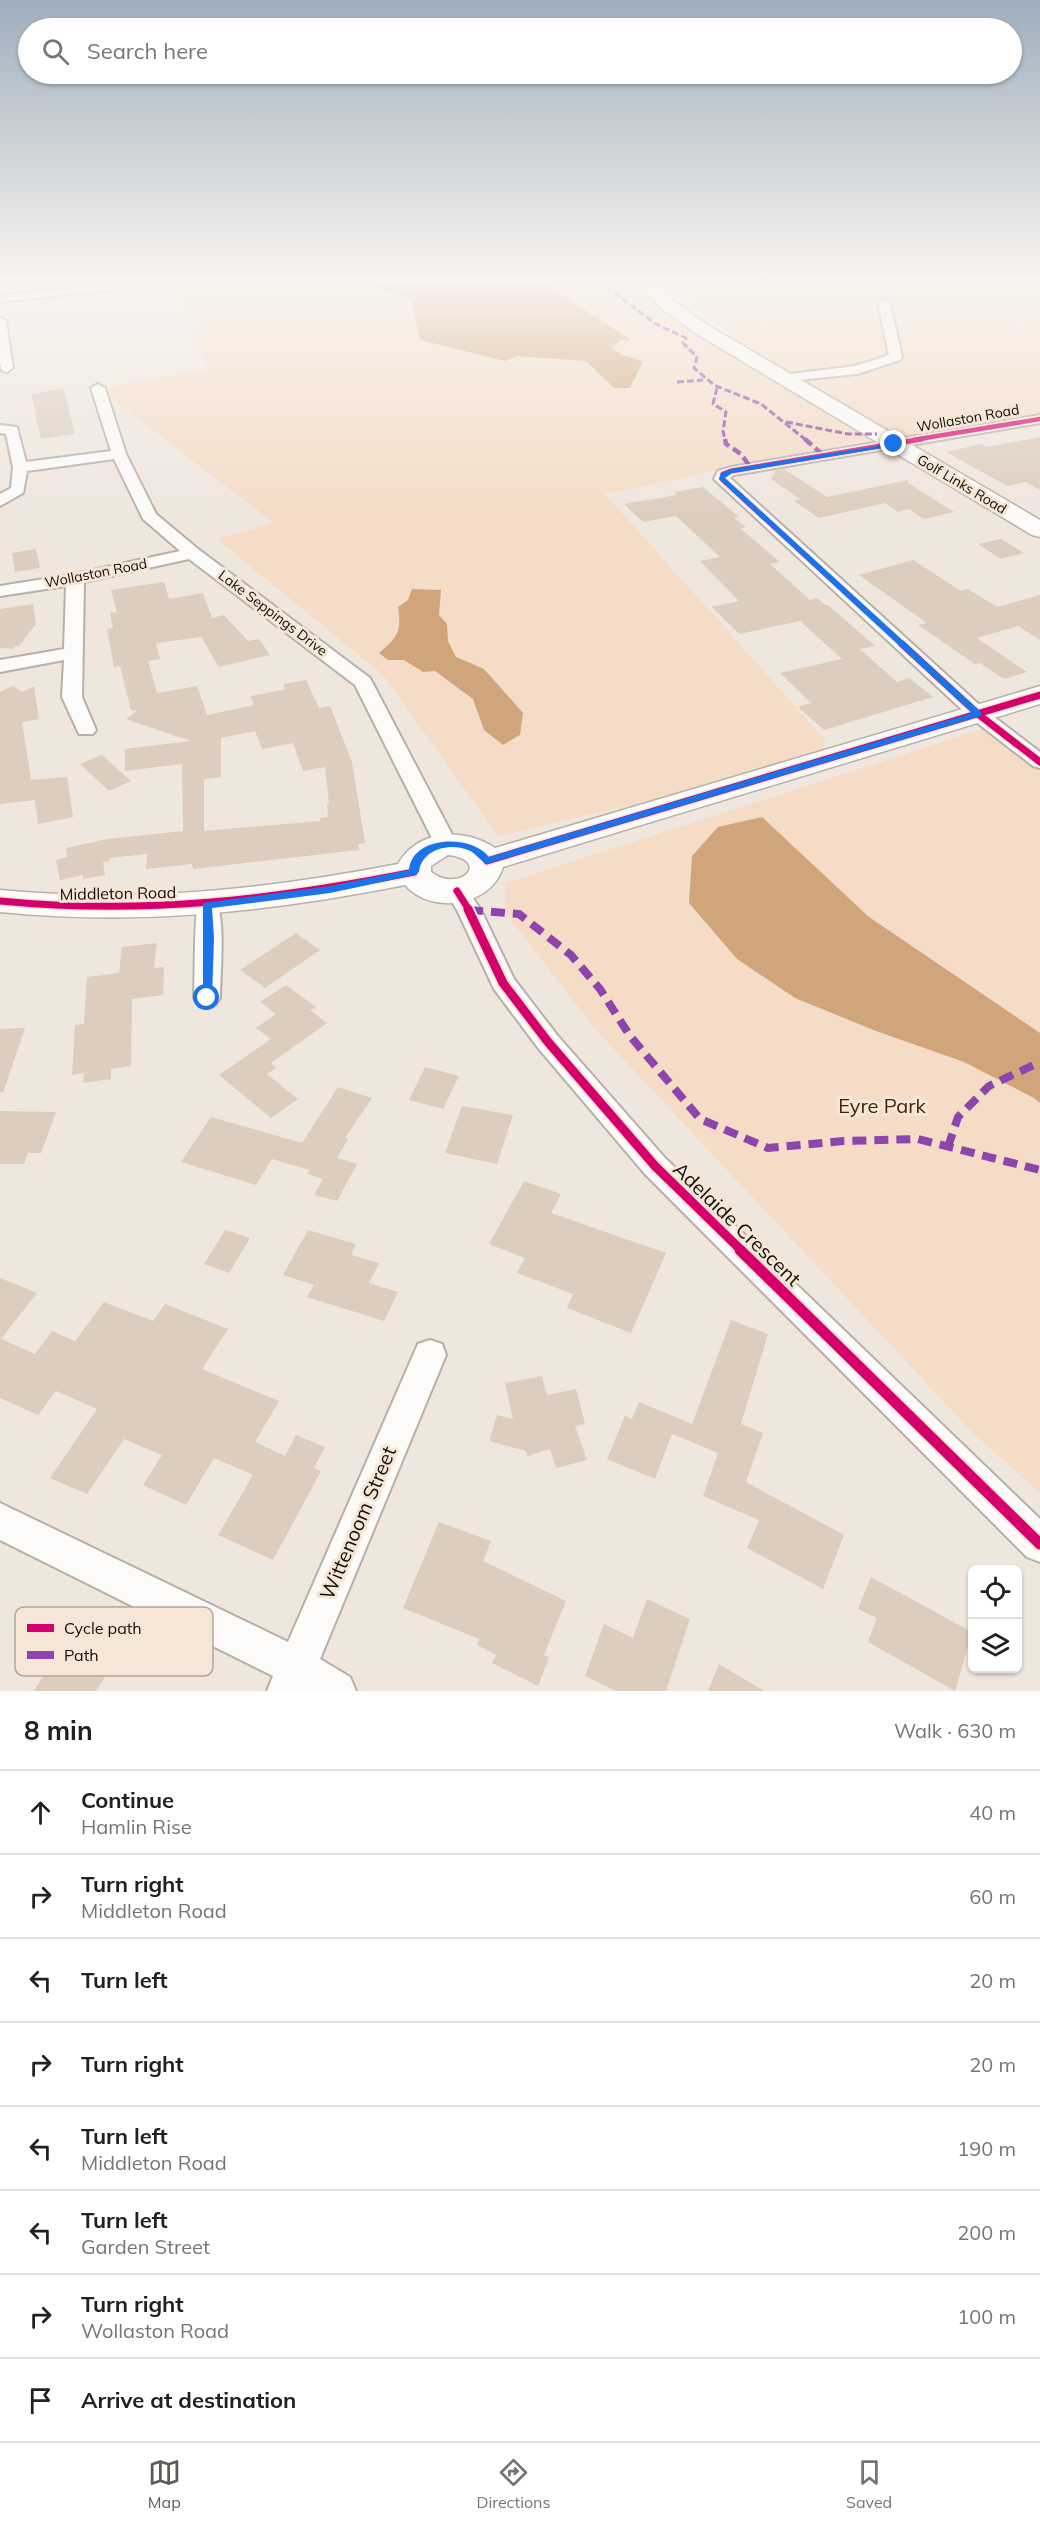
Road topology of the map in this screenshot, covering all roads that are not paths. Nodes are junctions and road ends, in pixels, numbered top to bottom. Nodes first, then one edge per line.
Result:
1 (4, 360) edge
2 (752, 360) edge
3 (887, 360) edge
4 (7, 368) dead end
5 (783, 379) junction
6 (98, 388) dead end
7 (1040, 419) edge
8 (0, 429) edge
9 (894, 444) junction
10 (119, 454) junction
11 (20, 467) junction
12 (0, 501) edge
13 (1040, 531) edge
14 (192, 553) junction
15 (75, 579) junction
16 (0, 591) edge
17 (72, 653) junction
18 (0, 666) edge
19 (1040, 695) edge
20 (978, 714) junction
21 (87, 730) dead end
22 (1040, 762) edge
23 (446, 844) junction
24 (487, 861) junction
25 (414, 872) junction
26 (457, 891) junction
27 (0, 901) edge
28 (207, 905) junction
29 (207, 998) dead end
30 (430, 1355) dead end
31 (0, 1521) edge
32 (1040, 1544) edge
33 (159, 1607) edge
34 (213, 1636) edge
35 (292, 1679) edge
36 (336, 1691) edge

1 - 4 street
2 - 5 main road, Golf Links Road
3 - 5 street
5 - 9 main road, Golf Links Road
6 - 10 street, Lake Seppings Drive
7 - 9 street, Wollaston Road
8 - 11 street
9 - 13 main road, Golf Links Road
9 - 20 street, Wollaston Road
10 - 11 street
10 - 14 street, Lake Seppings Drive
11 - 12 street
14 - 15 street, Wollaston Road
14 - 23 street, Lake Seppings Drive
15 - 16 street, Wollaston Road
15 - 17 street
17 - 18 street
17 - 21 street
19 - 20 main road
20 - 22 street
20 - 24 main road
23 - 24 main road
23 - 25 main road
24 - 26 main road
25 - 26 main road
25 - 28 main road, Middleton Road
26 - 32 street, Adelaide Crescent
27 - 28 main road, Middleton Road
28 - 29 street
30 - 35 street, Wittenoom Street
31 - 33 street
34 - 35 street
35 - 36 street

